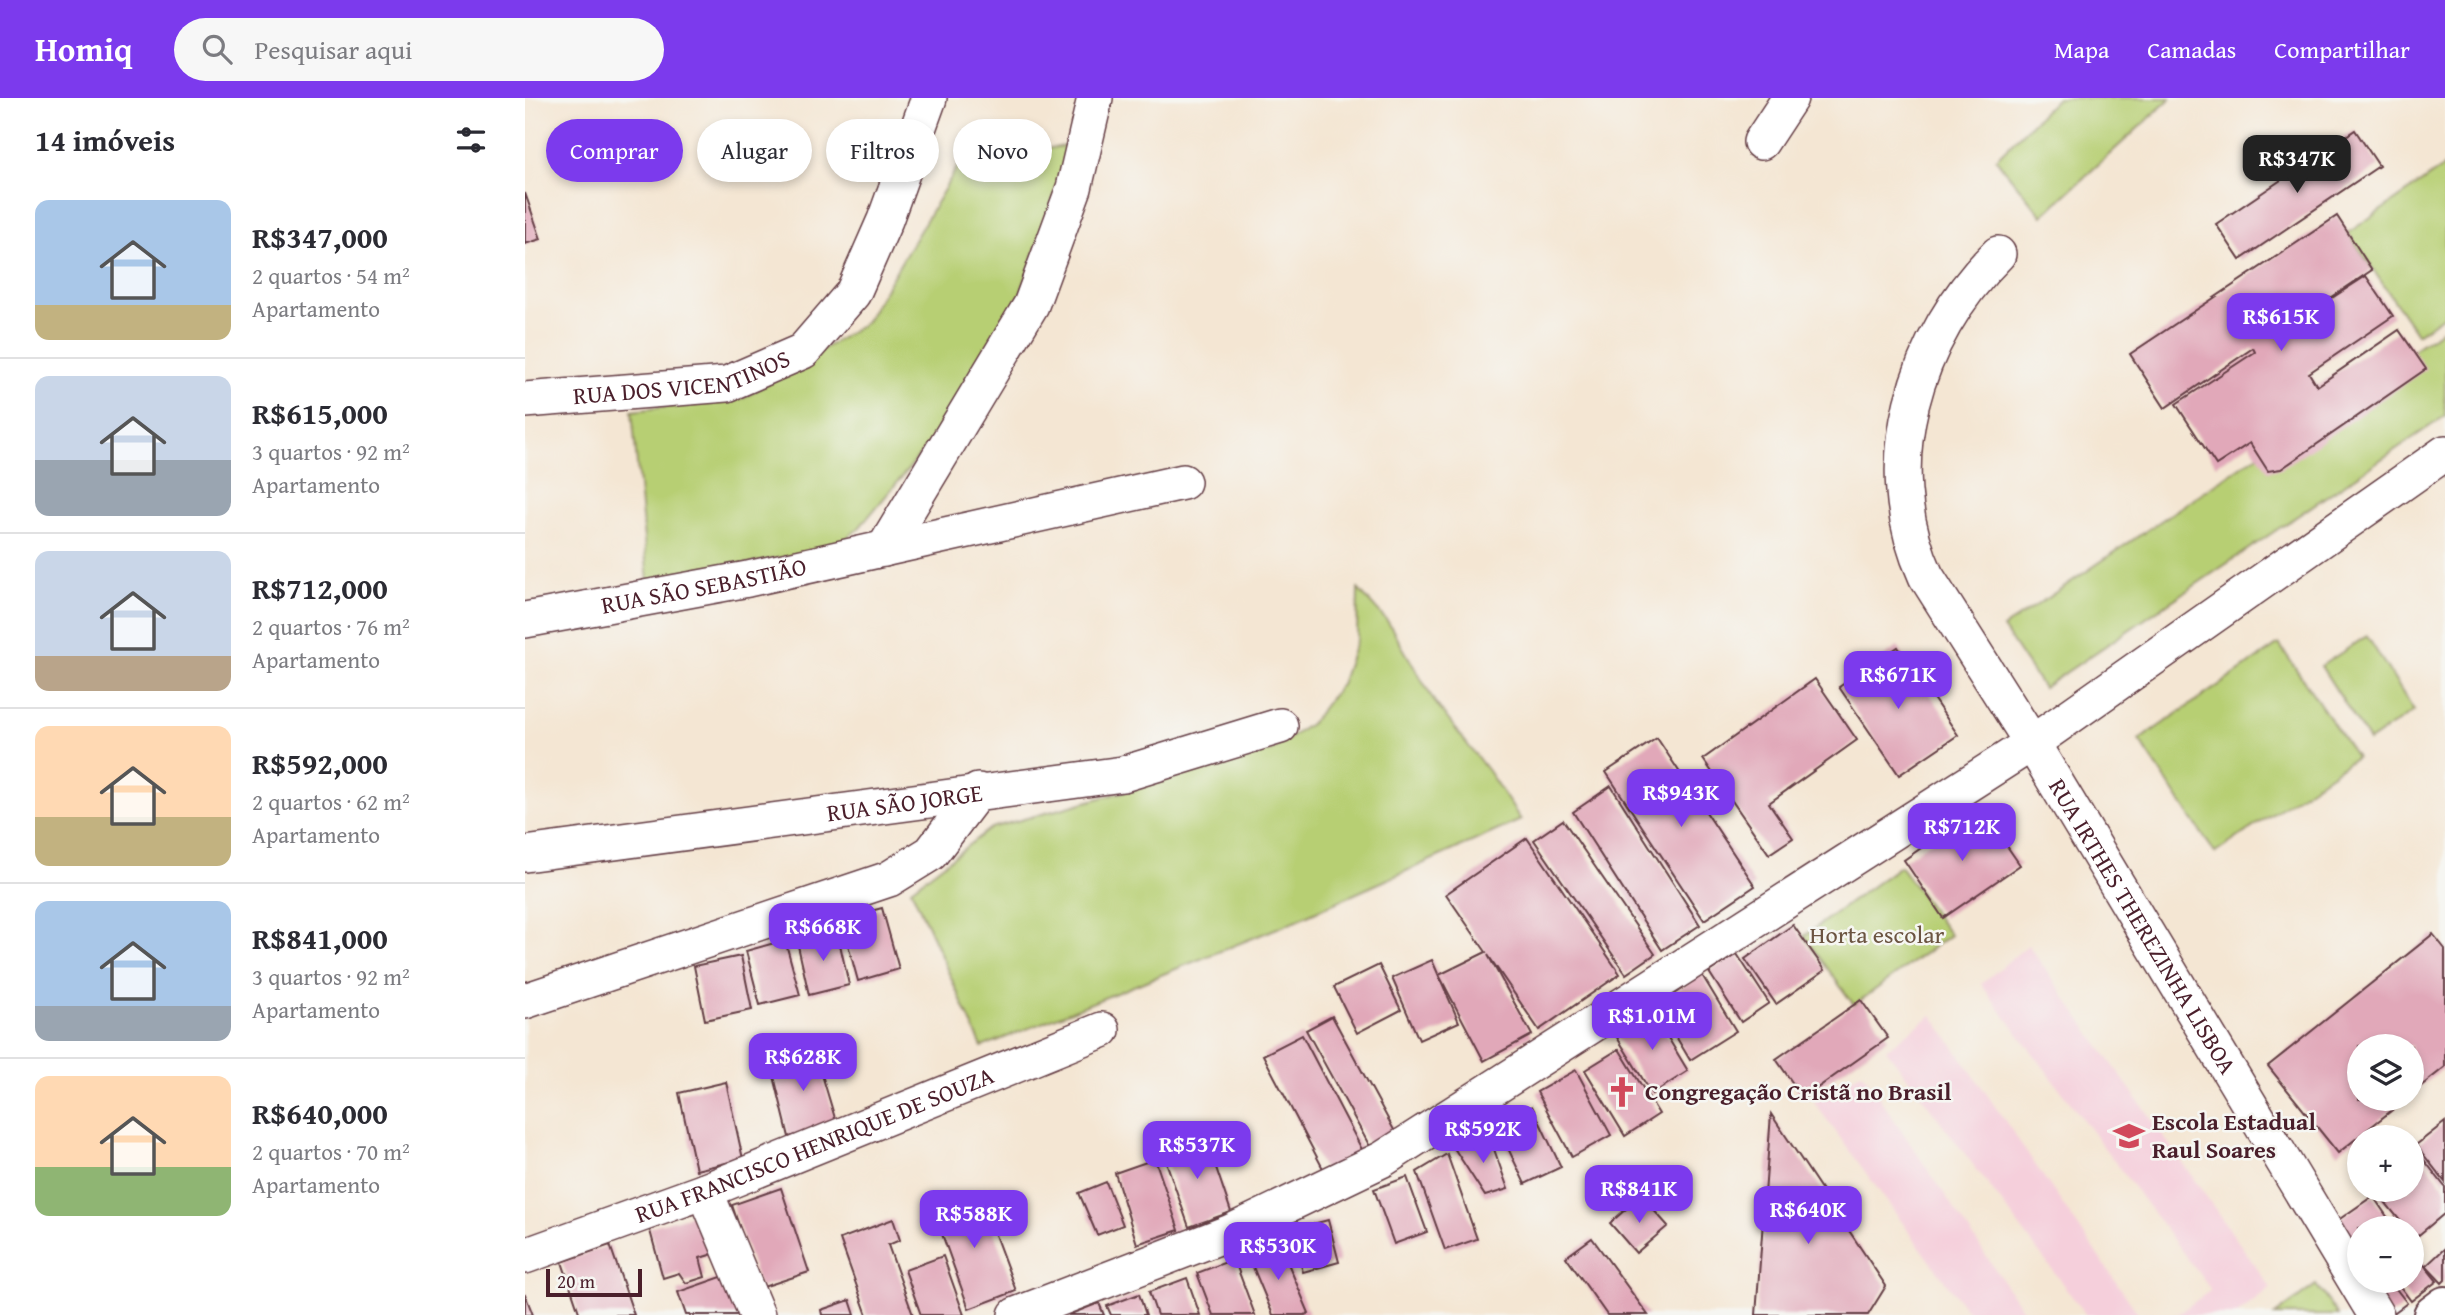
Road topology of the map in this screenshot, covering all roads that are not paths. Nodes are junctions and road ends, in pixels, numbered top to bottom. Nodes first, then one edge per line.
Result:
1 (929, 98) edge
2 (1095, 98) edge
3 (1790, 98) edge
4 (1762, 142) dead end
5 (1998, 254) dead end
6 (525, 400) edge
7 (2445, 453) edge
8 (1183, 482) dead end
9 (884, 549) junction
10 (525, 621) edge
11 (1280, 726) dead end
12 (2032, 743) junction
13 (978, 791) junction
14 (525, 854) edge
15 (525, 1001) edge
16 (1103, 1031) dead end
17 (705, 1191) junction
18 (525, 1256) edge
19 (2445, 1306) edge
20 (758, 1315) edge
21 (1016, 1315) edge
22 (2376, 1315) edge
23 (2433, 1315) edge

1 - 6 street, RUA DOS VICENTINOS
2 - 9 street
3 - 4 street
5 - 12 street, RUA IRTHES THEREZINHA LISBOA
7 - 12 street
8 - 9 street, RUA SÃO SEBASTIÃO
9 - 10 street, RUA SÃO SEBASTIÃO
11 - 13 street, RUA SÃO JORGE
12 - 21 street
12 - 22 street, RUA IRTHES THEREZINHA LISBOA
13 - 14 street, RUA SÃO JORGE
13 - 15 street
16 - 17 street, RUA FRANCISCO HENRIQUE DE SOUZA
17 - 18 street, RUA FRANCISCO HENRIQUE DE SOUZA
17 - 20 street
19 - 23 main road

